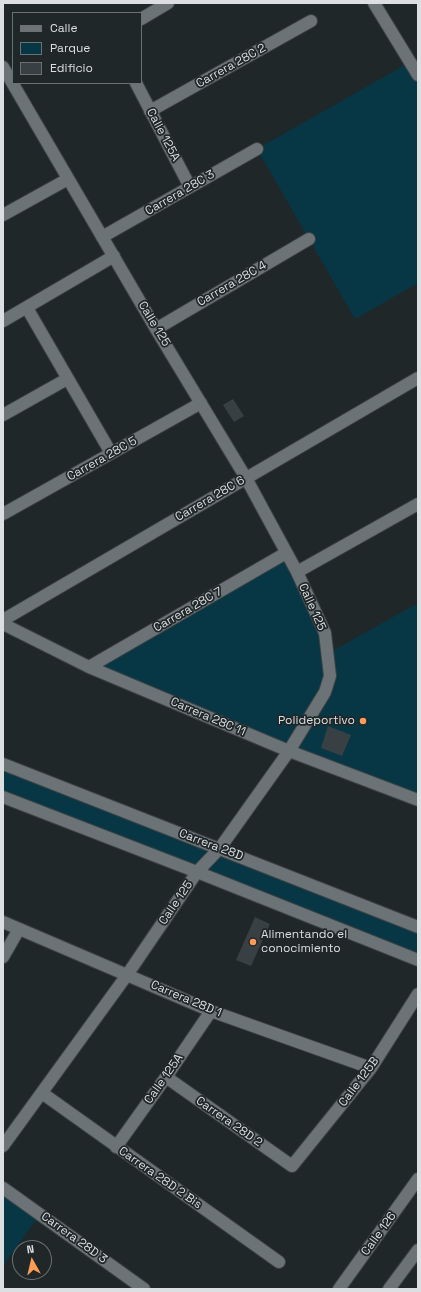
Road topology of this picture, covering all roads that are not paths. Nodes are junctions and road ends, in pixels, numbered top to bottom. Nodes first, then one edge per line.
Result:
1 (168, 3) edge
2 (374, 3) edge
3 (142, 18) edge
4 (311, 20) dead end
5 (3, 67) edge
6 (418, 75) edge
7 (12, 78) edge
8 (136, 84) edge
9 (18, 85) edge
10 (150, 111) junction
11 (257, 149) dead end
12 (68, 179) junction
13 (190, 187) junction
14 (3, 216) edge
15 (102, 237) junction
16 (309, 239) dead end
17 (114, 256) junction
18 (27, 308) junction
19 (3, 321) edge
20 (156, 329) junction
21 (418, 378) edge
22 (67, 379) junction
23 (201, 404) junction
24 (3, 415) edge
25 (111, 453) junction
26 (246, 478) junction
27 (418, 504) edge
28 (3, 514) edge
29 (286, 553) junction
30 (297, 572) junction
31 (3, 620) edge
32 (3, 624) edge
33 (89, 667) junction
34 (289, 750) junction
35 (3, 764) edge
36 (3, 797) edge
37 (418, 800) edge
38 (220, 848) junction
39 (198, 872) junction
40 (3, 922) edge
41 (418, 928) edge
42 (19, 929) junction
43 (3, 957) edge
44 (418, 960) edge
45 (127, 975) junction
46 (418, 994) edge
47 (211, 1011) junction
48 (371, 1068) junction
49 (166, 1077) junction
50 (42, 1093) junction
51 (5, 1140) edge
52 (116, 1147) junction
53 (292, 1166) joint
54 (418, 1179) edge
55 (3, 1188) edge
56 (418, 1250) edge
57 (279, 1262) dead end
58 (144, 1289) edge
59 (339, 1289) edge
60 (390, 1289) edge

1 - 3 street
2 - 6 street
4 - 10 street, Carrera 28C 2
5 - 7 street, Calle 125
8 - 10 street, Calle 125A
9 - 12 street, Calle 125
10 - 13 street, Calle 125A
11 - 13 street, Carrera 28C 3
12 - 14 street
12 - 15 street, Calle 125
13 - 15 street, Carrera 28C 3
15 - 17 street, Calle 125
16 - 20 street, Carrera 28C 4
17 - 18 street
17 - 20 street, Calle 125
18 - 19 street
18 - 22 street
20 - 23 street, Calle 125
21 - 26 street, Carrera 28C 6
22 - 24 street
22 - 25 street
23 - 25 street, Carrera 28C 5
23 - 26 street, Calle 125
25 - 28 street, Carrera 28C 5
26 - 29 street, Calle 125
26 - 31 street, Carrera 28C 6
27 - 30 street
29 - 30 street, Calle 125
29 - 33 street, Carrera 28C 7
30 - 34 street, Calle 125
32 - 33 street, Carrera 28C 11
33 - 34 street, Carrera 28C 11
34 - 37 street, Carrera 28C 11
34 - 38 street, Calle 125
35 - 38 street, Carrera 28D
36 - 39 street
38 - 39 street, Calle 125
38 - 41 street, Carrera 28D
39 - 44 street
39 - 45 street, Calle 125
40 - 42 street, Carrera 28D 1
42 - 43 street
42 - 45 street, Carrera 28D 1
45 - 47 street, Carrera 28D 1
45 - 50 street, Calle 125
46 - 48 street, Calle 125B
47 - 48 street, Carrera 28D 1
47 - 49 street, Calle 125A
48 - 53 street, Calle 125B
49 - 52 street, Calle 125A
49 - 53 street, Carrera 28D 2
50 - 51 street, Calle 125
50 - 52 street, Carrera 28D 2 Bis
52 - 57 street, Carrera 28D 2 Bis
54 - 59 street, Calle 126
55 - 58 street, Carrera 28D 3
56 - 60 street

